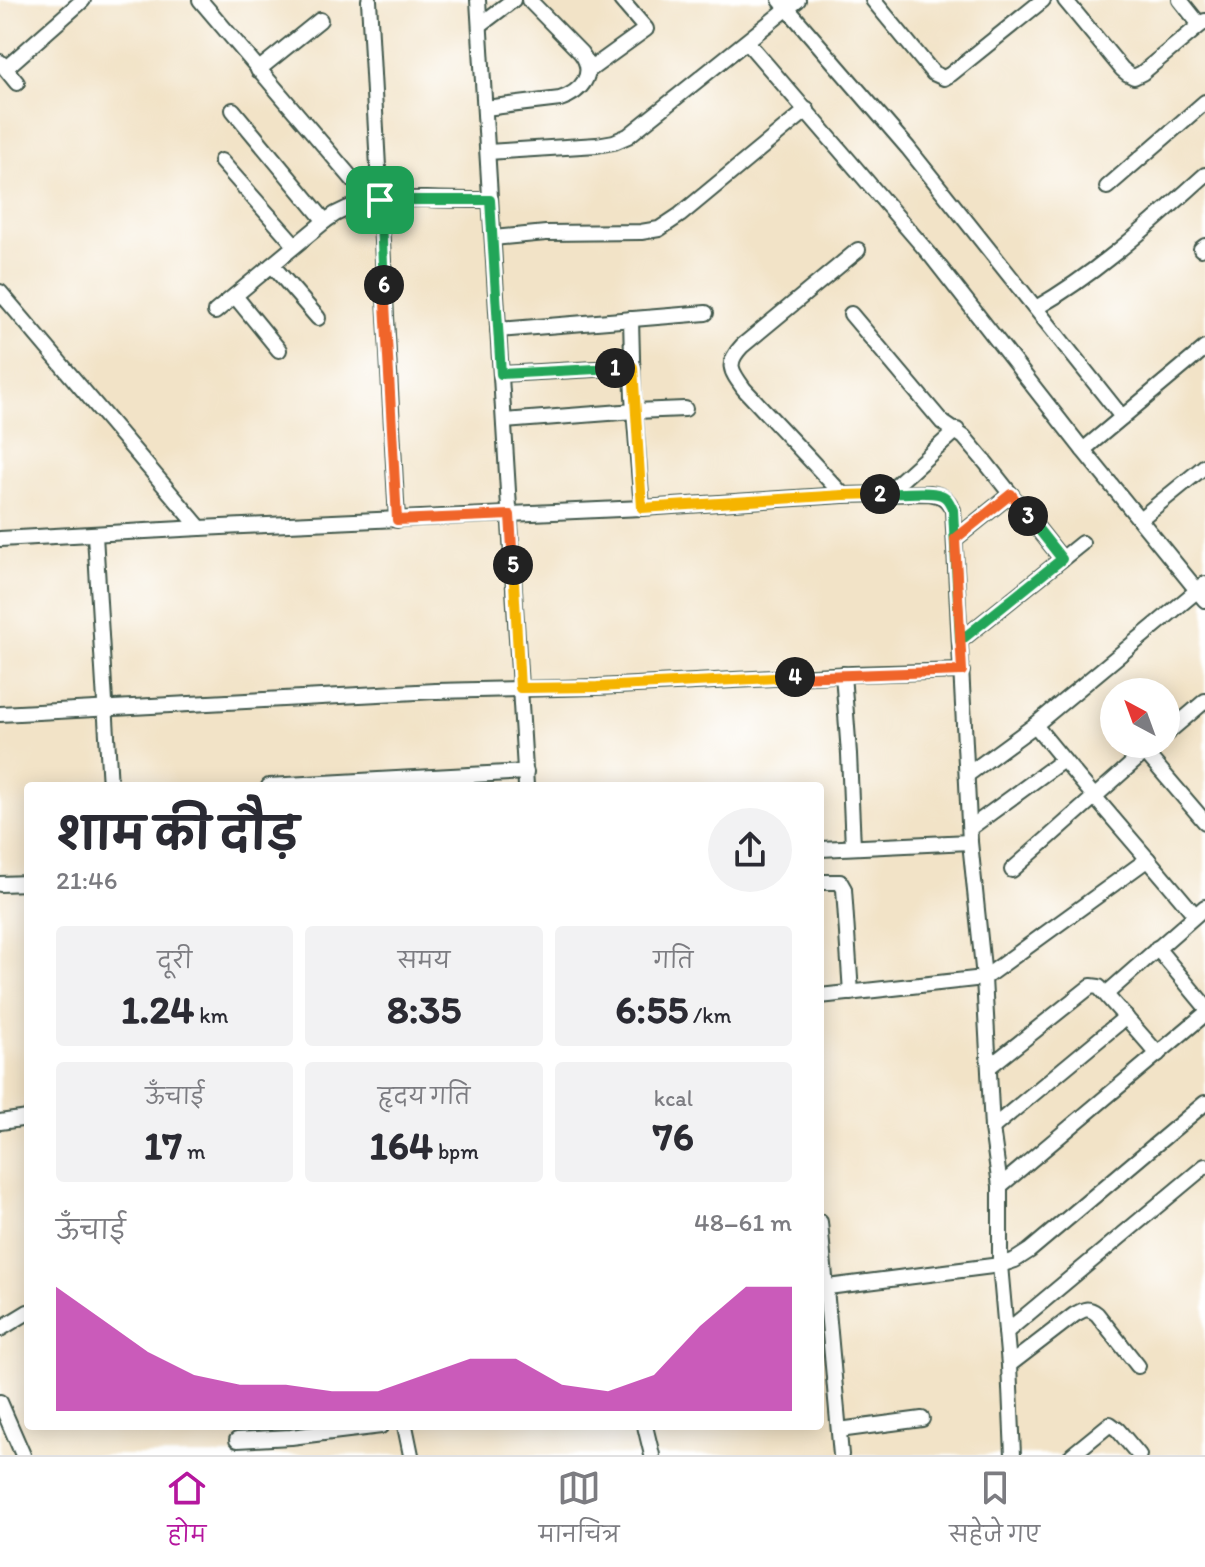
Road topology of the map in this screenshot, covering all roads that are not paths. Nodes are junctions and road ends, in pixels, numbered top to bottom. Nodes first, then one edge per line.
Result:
1 (83, 0) edge
2 (200, 0) edge
3 (369, 0) edge
4 (478, 0) edge
5 (513, 0) edge
6 (529, 0) edge
7 (621, 0) edge
8 (873, 0) edge
9 (1043, 0) edge
10 (1065, 0) edge
11 (1180, 0) edge
12 (788, 3) edge
13 (320, 20) dead end
14 (1202, 23) edge
15 (480, 25) junction
16 (747, 42) junction
17 (3, 65) edge
18 (258, 70) junction
19 (588, 71) junction
20 (17, 83) dead end
21 (1205, 102) edge
22 (485, 108) junction
23 (233, 110) dead end
24 (807, 110) junction
25 (488, 152) junction
26 (221, 161) dead end
27 (1205, 175) edge
28 (1107, 187) dead end
29 (375, 200) junction
30 (490, 200) junction
31 (325, 221) junction
32 (493, 238) junction
33 (295, 245) junction
34 (858, 250) dead end
35 (272, 265) junction
36 (0, 292) edge
37 (235, 296) junction
38 (1036, 308) junction
39 (215, 312) dead end
40 (706, 313) dead end
41 (851, 314) dead end
42 (318, 318) dead end
43 (631, 319) junction
44 (498, 330) junction
45 (1205, 348) edge
46 (279, 350) dead end
47 (633, 367) junction
48 (501, 374) junction
49 (685, 409) dead end
50 (635, 411) junction
51 (1122, 417) junction
52 (504, 421) junction
53 (957, 430) junction
54 (1083, 450) junction
55 (1205, 466) edge
56 (886, 494) junction
57 (1011, 494) junction
58 (843, 495) junction
59 (642, 508) junction
60 (510, 515) junction
61 (1140, 519) junction
62 (397, 520) junction
63 (200, 528) junction
64 (95, 535) junction
65 (0, 539) edge
66 (955, 539) junction
67 (1082, 543) dead end
68 (1062, 559) junction
69 (1202, 592) edge
70 (960, 641) junction
71 (962, 671) junction
72 (843, 674) junction
73 (520, 688) junction
74 (1205, 701) edge
75 (106, 708) junction
76 (0, 714) edge
77 (1180, 722) edge
78 (1035, 725) junction
79 (1138, 758) edge
80 (1157, 758) edge
81 (1063, 760) junction
82 (967, 775) junction
83 (526, 779) edge
84 (110, 782) edge
85 (416, 782) edge
86 (1093, 797) junction
87 (1205, 822) edge
88 (970, 835) junction
89 (853, 847) junction
90 (824, 849) edge
91 (1148, 859) junction
92 (1012, 870) dead end
93 (824, 882) edge
94 (24, 883) edge
95 (0, 884) edge
96 (1200, 911) edge
97 (1157, 948) junction
98 (984, 978) junction
99 (851, 993) junction
100 (1106, 994) junction
101 (824, 996) edge
102 (1205, 1006) edge
103 (1205, 1014) edge
104 (1126, 1017) junction
105 (1158, 1054) junction
106 (989, 1067) junction
107 (1205, 1103) edge
108 (24, 1119) edge
109 (0, 1122) edge
110 (992, 1128) junction
111 (1205, 1166) edge
112 (1000, 1186) junction
113 (1000, 1265) junction
114 (824, 1287) edge
115 (824, 1296) edge
116 (24, 1314) edge
117 (0, 1329) edge
118 (1006, 1332) junction
119 (1009, 1365) junction
120 (1138, 1366) dead end
121 (0, 1402) edge
122 (922, 1419) dead end
123 (348, 1430) edge
124 (406, 1430) edge
125 (646, 1430) edge
126 (839, 1430) junction
127 (237, 1440) dead end
128 (23, 1455) edge
129 (411, 1455) edge
130 (652, 1455) edge
131 (840, 1455) edge
132 (1013, 1455) edge
133 (1072, 1455) edge
134 (1139, 1455) edge

1 - 17 street
2 - 18 street
3 - 29 street
4 - 15 street
5 - 15 street
6 - 19 street
7 - 19 street
8 - 9 street
10 - 14 street
11 - 14 street
12 - 16 street
12 - 38 street
13 - 18 street
15 - 22 street
16 - 24 street
16 - 25 street
17 - 20 street
18 - 29 street
19 - 22 street
21 - 28 street
22 - 25 street
23 - 31 street
24 - 32 street
24 - 54 street
25 - 30 street
26 - 33 street
27 - 38 street
29 - 30 street
29 - 31 street
29 - 62 street
30 - 32 street
31 - 33 street
32 - 44 street
33 - 35 street
34 - 58 street
35 - 37 street
35 - 42 street
36 - 63 street
37 - 39 street
37 - 46 street
38 - 51 street
40 - 43 street
41 - 53 street
43 - 44 street
43 - 47 street
44 - 48 street
45 - 51 street
47 - 48 street
47 - 50 street
48 - 52 street
49 - 50 street
50 - 52 street
50 - 59 street
51 - 54 street
52 - 60 street
53 - 56 street
53 - 57 street
54 - 61 street
55 - 61 street
56 - 58 street
56 - 66 street
57 - 66 street
57 - 68 street
58 - 59 street
59 - 60 street
60 - 62 street
60 - 73 street
61 - 69 street
62 - 63 street
63 - 64 street
64 - 65 street
64 - 75 street
66 - 70 street
67 - 68 street
68 - 70 street
69 - 78 street
70 - 71 street
71 - 72 street
71 - 82 street
72 - 73 street
72 - 89 street
73 - 75 street
73 - 83 street
74 - 77 street
75 - 76 street
75 - 84 street
78 - 81 street
78 - 82 street
79 - 86 street
80 - 87 street
81 - 86 street
81 - 88 street
82 - 88 street
83 - 85 street
86 - 91 street
86 - 92 street
88 - 89 street
88 - 98 street
89 - 90 street
91 - 96 street
91 - 98 street
93 - 99 street
94 - 95 street
96 - 97 street
97 - 100 street
97 - 102 street
98 - 99 street
98 - 106 street
99 - 101 street
100 - 104 street
100 - 106 street
103 - 105 street
104 - 105 street
104 - 110 street
105 - 112 street
106 - 110 street
107 - 113 street
108 - 109 street
110 - 112 street
111 - 118 street
112 - 113 street
113 - 114 street
113 - 118 street
115 - 126 street
116 - 117 street
118 - 119 street
119 - 120 street
119 - 132 street
121 - 128 street
122 - 126 street
123 - 127 street
124 - 129 street
125 - 130 street
126 - 131 street
133 - 134 street

